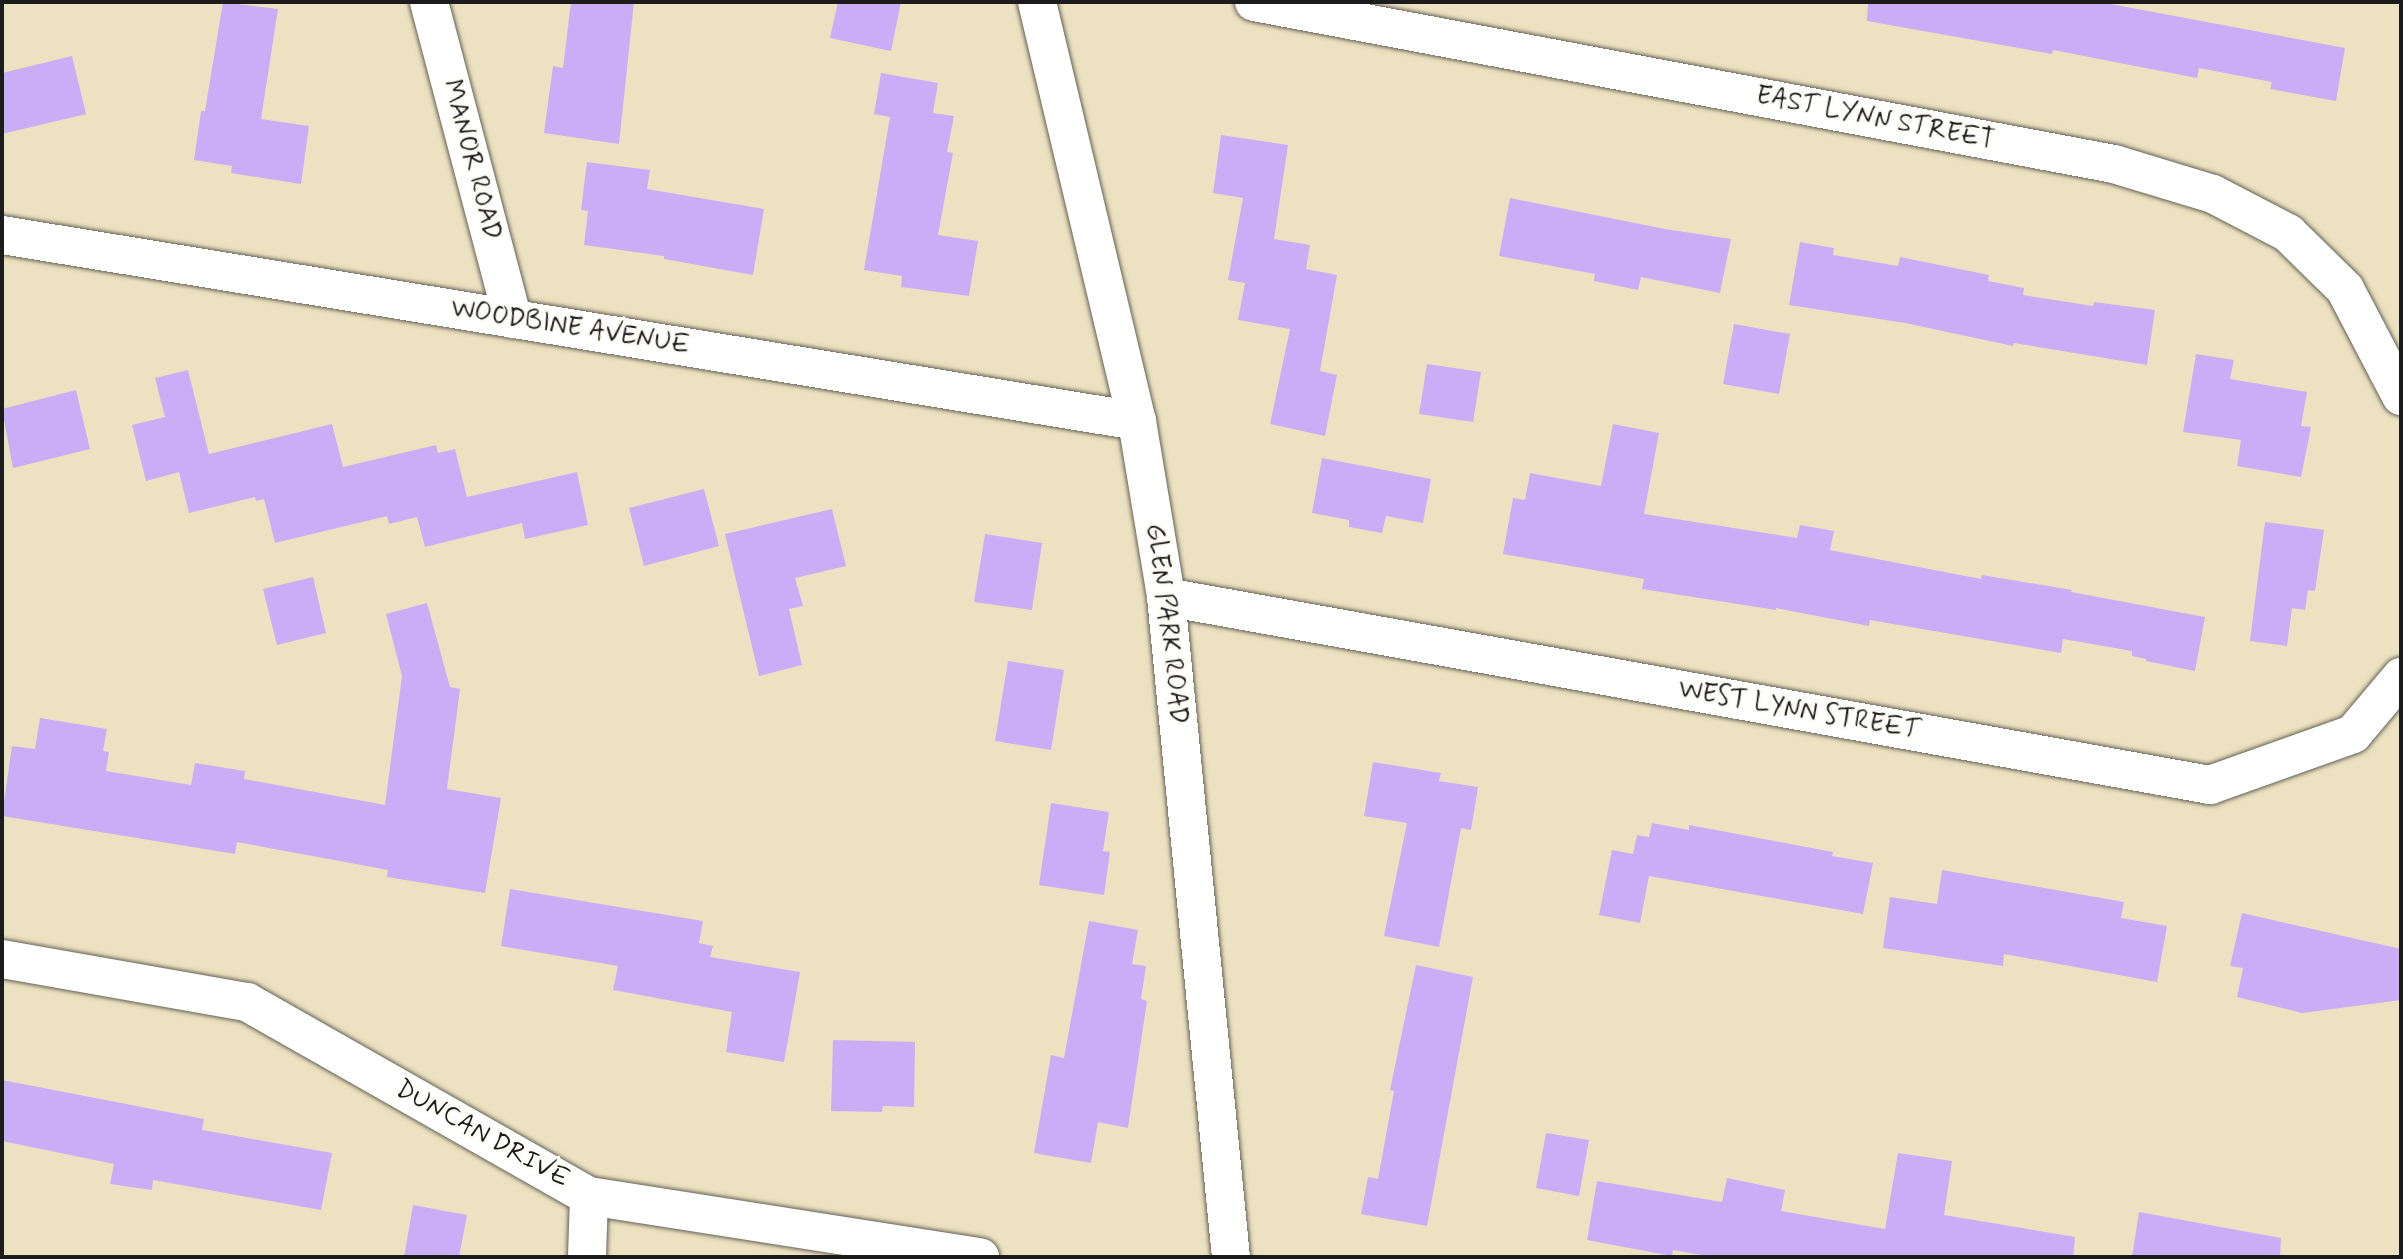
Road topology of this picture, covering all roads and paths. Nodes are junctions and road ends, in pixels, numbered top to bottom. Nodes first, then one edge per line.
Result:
1 (429, 2) edge
2 (1037, 2) edge
3 (1254, 2) edge
4 (2, 235) edge
5 (513, 319) junction
6 (2401, 396) edge
7 (1137, 421) junction
8 (1166, 597) junction
9 (2401, 677) edge
10 (2, 959) edge
11 (589, 1196) junction
12 (587, 1257) edge
13 (980, 1257) edge
14 (1231, 1257) edge

1 - 5 street, MANOR ROAD
2 - 7 street, GLEN PARK ROAD
3 - 6 street, EAST LYNN STREET
4 - 5 street, WOODBINE AVENUE
5 - 7 street, WOODBINE AVENUE
7 - 8 street, GLEN PARK ROAD
8 - 9 street, WEST LYNN STREET
8 - 14 street, GLEN PARK ROAD
10 - 11 street, DUNCAN DRIVE
11 - 12 street
11 - 13 street, DUNCAN DRIVE

